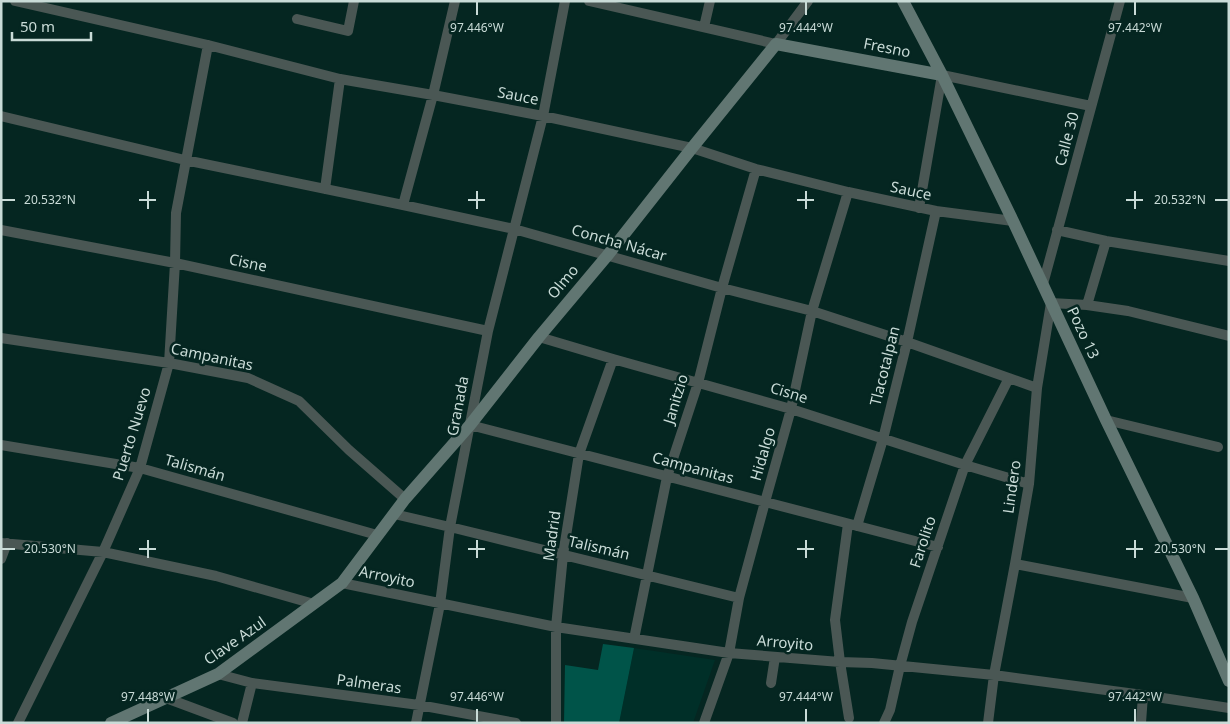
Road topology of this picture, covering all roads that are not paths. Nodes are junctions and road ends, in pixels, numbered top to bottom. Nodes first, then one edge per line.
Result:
1 (15, 1) edge
2 (354, 1) edge
3 (455, 1) edge
4 (565, 1) edge
5 (589, 1) edge
6 (710, 1) edge
7 (808, 1) edge
8 (903, 1) edge
9 (1120, 1) edge
10 (297, 19) dead end
11 (704, 27) junction
12 (776, 44) junction
13 (208, 45) junction
14 (942, 75) junction
15 (340, 80) junction
16 (433, 95) junction
17 (1091, 106) junction
18 (1, 116) edge
19 (543, 116) junction
20 (692, 148) junction
21 (185, 160) junction
22 (756, 169) junction
23 (325, 189) junction
24 (848, 192) junction
25 (403, 205) junction
26 (919, 208) junction
27 (936, 211) junction
28 (1014, 221) junction
29 (514, 229) junction
30 (1, 230) edge
31 (1057, 230) junction
32 (1106, 241) junction
33 (607, 256) junction
34 (1229, 261) edge
35 (175, 263) junction
36 (1043, 284) junction
37 (722, 288) junction
38 (1051, 303) junction
39 (1087, 304) junction
40 (812, 311) junction
41 (488, 331) junction
42 (1229, 336) edge
43 (539, 337) junction
44 (1, 338) edge
45 (907, 342) junction
46 (613, 359) junction
47 (168, 363) junction
48 (1009, 378) junction
49 (698, 383) junction
50 (1037, 388) junction
51 (791, 409) junction
52 (1106, 420) junction
53 (470, 425) junction
54 (883, 439) junction
55 (1, 445) edge
56 (1218, 447) dead end
57 (579, 454) junction
58 (965, 465) junction
59 (140, 468) junction
60 (667, 477) junction
61 (1029, 484) junction
62 (405, 499) junction
63 (765, 502) junction
64 (394, 514) junction
65 (852, 525) junction
66 (450, 527) junction
67 (377, 535) junction
68 (4, 543) edge
69 (938, 547) junction
70 (103, 552) junction
71 (563, 555) junction
72 (1, 559) edge
73 (1015, 564) junction
74 (648, 575) junction
75 (342, 583) junction
76 (739, 598) junction
77 (1193, 598) junction
78 (314, 604) junction
79 (440, 604) junction
80 (556, 627) junction
81 (634, 639) junction
82 (729, 653) junction
83 (775, 657) junction
84 (840, 662) junction
85 (900, 666) junction
86 (218, 674) junction
87 (994, 675) junction
88 (1229, 680) edge
89 (252, 683) junction
90 (771, 683) dead end
91 (1143, 695) junction
92 (166, 698) junction
93 (419, 705) junction
94 (1229, 708) edge
95 (849, 718) dead end
96 (18, 723) edge
97 (111, 723) edge
98 (233, 723) edge
99 (242, 723) edge
100 (416, 723) edge
101 (516, 723) edge
102 (556, 723) edge
103 (704, 723) edge
104 (884, 723) edge
105 (988, 723) edge
106 (1141, 723) edge

1 - 13 street, Sauce
2 - 10 street
3 - 16 street
4 - 19 street, Granada
5 - 11 street, Fresno
6 - 11 street
7 - 12 street, Olmo
8 - 14 main road, Pozo 13
9 - 17 street, Calle 30
11 - 12 street, Fresno
12 - 14 main road, Fresno
12 - 20 main road, Olmo
13 - 15 street, Sauce
13 - 21 street, Puerto Nuevo
14 - 17 street, Fresno
14 - 26 street
14 - 28 main road, Pozo 13
15 - 16 street, Sauce
15 - 23 street
16 - 19 street, Sauce
16 - 25 street
17 - 31 street, Calle 30
18 - 21 street, Concha Nácar
19 - 20 street, Sauce
19 - 29 street, Granada
20 - 22 street, Sauce
20 - 33 main road, Olmo
21 - 23 street, Concha Nácar
21 - 35 street, Puerto Nuevo
22 - 24 street, Sauce
22 - 37 street, Janitzio
23 - 25 street, Concha Nácar
24 - 26 street, Sauce
24 - 40 street, Hidalgo
25 - 29 street, Concha Nácar
26 - 27 street, Sauce
27 - 28 street, Sauce
27 - 45 street, Tlacotalpan
28 - 36 main road, Pozo 13
29 - 33 street, Concha Nácar
29 - 41 street, Granada
30 - 35 street, Cisne
31 - 32 street
31 - 36 street, Calle 30
32 - 34 street
32 - 39 street
33 - 37 street, Concha Nácar
33 - 43 main road, Olmo
35 - 41 street, Cisne
35 - 47 street, Puerto Nuevo
36 - 38 main road, Pozo 13
37 - 40 street, Concha Nácar
37 - 49 street, Janitzio
38 - 39 street
38 - 50 street, Lindero
38 - 52 main road, Pozo 13
39 - 42 street
40 - 45 street, Concha Nácar
40 - 51 street, Hidalgo
41 - 53 street, Granada
43 - 46 street, Cisne
43 - 53 main road, Olmo
44 - 47 street, Campanitas
45 - 48 street, Concha Nácar
45 - 54 street, Tlacotalpan
46 - 49 street, Cisne
46 - 57 street, Madrid
47 - 59 street, Puerto Nuevo
47 - 62 street, Campanitas
48 - 50 street, Concha Nácar
48 - 58 street, Farolito
49 - 51 street, Cisne
49 - 60 street, Janitzio
50 - 61 street, Lindero
51 - 54 street, Cisne
51 - 63 street, Hidalgo
52 - 56 street
52 - 77 main road, Pozo 13
53 - 57 street, Campanitas
53 - 62 main road, Olmo
53 - 66 street, Granada
54 - 58 street, Cisne
54 - 65 street, Tlacotalpan
55 - 59 street, Talismán
57 - 60 street, Campanitas
57 - 71 street, Madrid
58 - 61 street, Cisne
58 - 69 street, Farolito
59 - 67 street, Talismán
59 - 70 street, Puerto Nuevo
60 - 63 street, Campanitas
60 - 74 street, Janitzio
61 - 73 street, Lindero
62 - 64 main road, Olmo
63 - 65 street, Campanitas
63 - 76 street, Hidalgo
64 - 66 street, Talismán
64 - 67 main road, Olmo
65 - 69 street, Campanitas
65 - 84 street, Tlacotalpan
66 - 71 street, Talismán
66 - 79 street, Granada
67 - 75 main road, Olmo
68 - 70 street
68 - 72 street
69 - 85 street, Farolito
70 - 78 street
70 - 96 street, Puerto Nuevo
71 - 74 street, Talismán
71 - 80 street, Madrid
73 - 77 street
73 - 87 street, Lindero
74 - 76 street, Talismán
74 - 81 street, Janitzio
75 - 78 main road, Clave Azul
75 - 79 street, Arroyito
76 - 82 street, Hidalgo
77 - 88 main road, Pozo 13
78 - 86 main road, Clave Azul
79 - 80 street, Arroyito
79 - 93 street, Granada
80 - 81 street, Arroyito
80 - 102 street, Madrid
81 - 82 street, Arroyito
82 - 83 street, Arroyito
82 - 103 street, Hidalgo
83 - 84 street, Arroyito
83 - 90 street
84 - 85 street, Arroyito
84 - 95 street, Tlacotalpan
85 - 87 street, Arroyito
85 - 104 street, Farolito
86 - 89 street, Palmeras
86 - 92 main road, Clave Azul
87 - 91 street, Arroyito
87 - 105 street, Lindero
89 - 93 street, Palmeras
89 - 99 street
91 - 94 street, Arroyito
91 - 106 street
92 - 97 main road, Clave Azul
92 - 98 street
93 - 100 street, Granada
93 - 101 street, Palmeras

